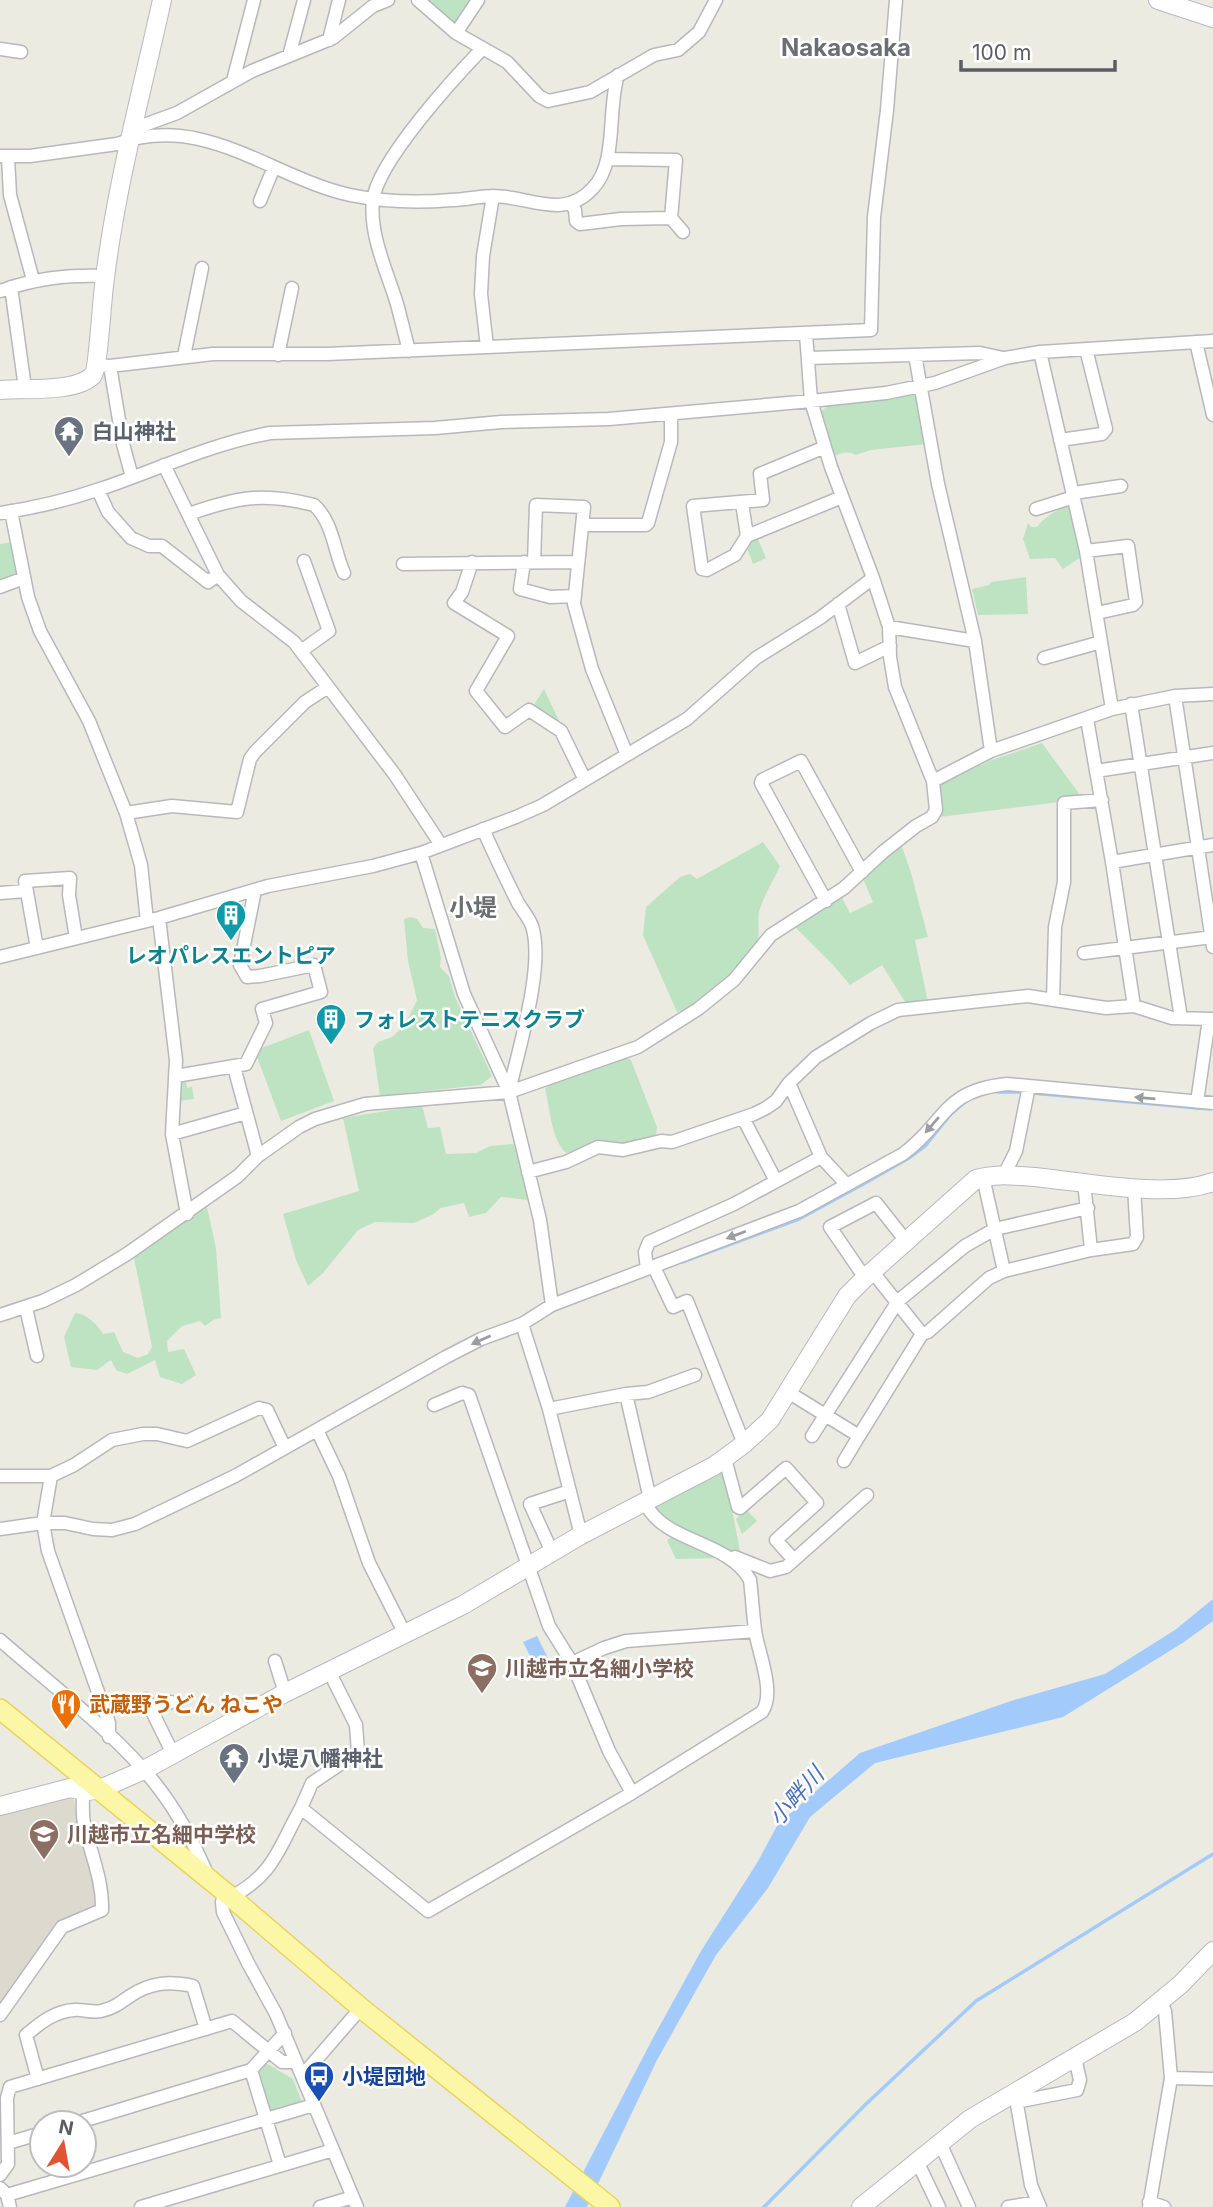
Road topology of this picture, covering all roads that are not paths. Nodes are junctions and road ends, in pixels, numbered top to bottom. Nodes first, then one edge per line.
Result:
1 (162, 0) edge
2 (254, 0) edge
3 (304, 0) edge
4 (339, 0) edge
5 (388, 0) edge
6 (418, 0) edge
7 (478, 0) edge
8 (716, 0) edge
9 (896, 0) edge
10 (1158, 0) edge
11 (1213, 18) edge
12 (456, 33) junction
13 (329, 40) junction
14 (0, 49) edge
15 (482, 49) junction
16 (21, 52) dead end
17 (289, 56) junction
18 (618, 75) junction
19 (233, 80) junction
20 (132, 134) junction
21 (4, 156) edge
22 (608, 159) junction
23 (274, 167) junction
24 (493, 196) junction
25 (373, 199) junction
26 (260, 201) dead end
27 (572, 204) junction
28 (671, 218) junction
29 (683, 232) dead end
30 (202, 268) dead end
31 (105, 276) junction
32 (33, 280) junction
33 (292, 288) dead end
34 (5, 289) edge
35 (806, 334) junction
36 (1213, 341) edge
37 (1196, 342) junction
38 (487, 347) junction
39 (1086, 349) junction
40 (409, 351) junction
41 (1040, 352) junction
42 (278, 355) junction
43 (915, 355) junction
44 (184, 356) junction
45 (808, 358) junction
46 (1005, 358) junction
47 (103, 366) junction
48 (920, 386) junction
49 (25, 388) junction
50 (0, 390) edge
51 (811, 401) junction
52 (671, 414) junction
53 (1213, 415) edge
54 (1060, 440) junction
55 (825, 447) junction
56 (164, 465) junction
57 (132, 477) junction
58 (1121, 486) dead end
59 (98, 490) junction
60 (1074, 495) junction
61 (842, 497) junction
62 (742, 503) junction
63 (1036, 509) dead end
64 (6, 512) edge
65 (189, 514) junction
66 (584, 525) junction
67 (747, 537) junction
68 (1086, 551) junction
69 (304, 561) dead end
70 (472, 562) junction
71 (529, 562) junction
72 (578, 562) junction
73 (403, 564) dead end
74 (344, 573) dead end
75 (218, 575) junction
76 (24, 578) junction
77 (873, 578) junction
78 (0, 587) edge
79 (575, 596) junction
80 (838, 604) junction
81 (1097, 613) junction
82 (889, 627) junction
83 (975, 641) junction
84 (1101, 642) junction
85 (890, 646) junction
86 (301, 651) junction
87 (1044, 658) dead end
88 (328, 687) junction
89 (1213, 694) edge
90 (1175, 696) junction
91 (1130, 704) junction
92 (1112, 709) junction
93 (1087, 719) junction
94 (991, 751) junction
95 (1213, 753) edge
96 (626, 755) junction
97 (1183, 758) junction
98 (1141, 764) junction
99 (1096, 771) junction
100 (585, 780) junction
101 (933, 781) junction
102 (1102, 800) junction
103 (126, 813) junction
104 (483, 829) junction
105 (441, 845) junction
106 (1213, 845) edge
107 (1197, 847) junction
108 (421, 852) junction
109 (1155, 854) junction
110 (1112, 862) junction
111 (862, 872) junction
112 (255, 890) junction
113 (26, 891) junction
114 (0, 893) edge
115 (826, 901) junction
116 (153, 919) junction
117 (76, 938) junction
118 (1212, 940) edge
119 (1169, 942) junction
120 (1124, 947) junction
121 (37, 948) junction
122 (1084, 953) dead end
123 (0, 957) edge
124 (1054, 1000) junction
125 (1134, 1006) junction
126 (1181, 1018) junction
127 (1211, 1019) edge
128 (234, 1067) junction
129 (176, 1076) junction
130 (789, 1083) junction
131 (1028, 1090) junction
132 (509, 1092) junction
133 (1197, 1102) junction
134 (1213, 1103) edge
135 (246, 1113) junction
136 (743, 1118) junction
137 (172, 1134) junction
138 (258, 1156) junction
139 (821, 1157) junction
140 (528, 1171) junction
141 (1004, 1175) junction
142 (983, 1177) junction
143 (776, 1181) junction
144 (1084, 1182) junction
145 (847, 1185) junction
146 (1212, 1185) edge
147 (1134, 1187) junction
148 (1088, 1208) junction
149 (187, 1213) junction
150 (995, 1229) junction
151 (906, 1241) junction
152 (1091, 1250) junction
153 (650, 1268) junction
154 (1004, 1271) junction
155 (869, 1275) junction
156 (898, 1301) junction
157 (552, 1305) junction
158 (26, 1308) junction
159 (0, 1311) edge
160 (522, 1324) junction
161 (922, 1334) junction
162 (37, 1356) dead end
163 (695, 1376) dead end
164 (788, 1392) junction
165 (626, 1394) junction
166 (434, 1405) dead end
167 (549, 1409) junction
168 (825, 1415) junction
169 (317, 1430) junction
170 (812, 1436) dead end
171 (859, 1436) junction
172 (744, 1444) junction
173 (284, 1446) junction
174 (725, 1459) junction
175 (844, 1461) dead end
176 (0, 1476) edge
177 (51, 1476) junction
178 (570, 1491) junction
179 (867, 1495) dead end
180 (648, 1501) junction
181 (43, 1523) junction
182 (0, 1529) edge
183 (581, 1535) junction
184 (552, 1552) junction
185 (724, 1553) junction
186 (794, 1560) junction
187 (530, 1565) junction
188 (755, 1632) junction
189 (405, 1634) junction
190 (0, 1640) edge
191 (275, 1661) dead end
192 (572, 1664) junction
193 (329, 1671) junction
194 (285, 1693) junction
195 (172, 1702) dead end
196 (0, 1709) edge
197 (109, 1737) junction
198 (173, 1754) junction
199 (144, 1770) junction
200 (91, 1789) junction
201 (632, 1793) junction
202 (0, 1806) edge
203 (301, 1808) junction
204 (209, 1881) junction
205 (228, 1895) junction
206 (1213, 1951) edge
207 (1161, 2003) junction
208 (361, 2008) junction
209 (0, 2015) edge
210 (206, 2029) junction
211 (285, 2033) junction
212 (268, 2053) junction
213 (1075, 2058) junction
214 (296, 2062) junction
215 (251, 2070) junction
216 (302, 2076) junction
217 (1171, 2078) junction
218 (38, 2079) junction
219 (1213, 2079) edge
220 (1016, 2097) junction
221 (314, 2105) junction
222 (98, 2116) edge
223 (266, 2119) junction
224 (28, 2137) edge
225 (8, 2143) junction
226 (940, 2143) junction
227 (333, 2150) junction
228 (917, 2161) junction
229 (280, 2165) junction
230 (1, 2170) edge
231 (6, 2196) edge
232 (355, 2202) edge
233 (1039, 2204) edge
234 (1149, 2204) edge
235 (141, 2207) edge
236 (320, 2207) edge
237 (610, 2207) edge
238 (861, 2207) edge
239 (939, 2207) edge
240 (969, 2207) edge
241 (1008, 2207) edge
242 (1164, 2207) edge

1 - 20 street
2 - 19 street
3 - 17 street
4 - 13 street
5 - 13 street
6 - 12 street
7 - 12 street
8 - 18 street
9 - 35 street
10 - 11 street
12 - 15 street
13 - 17 street
14 - 16 street
15 - 18 street
15 - 25 street
17 - 19 street
18 - 22 street
19 - 20 street
20 - 21 street
20 - 23 street
20 - 31 street
21 - 32 street
22 - 27 street
22 - 28 street
23 - 25 street
23 - 26 street
24 - 25 street
24 - 27 street
24 - 38 street
25 - 40 street
27 - 28 street
28 - 29 street
30 - 44 street
31 - 32 street
31 - 47 street
32 - 34 street
33 - 42 street
34 - 49 street
35 - 38 street
35 - 45 street
36 - 37 street
37 - 39 street
37 - 53 street
38 - 40 street
39 - 41 street
39 - 54 street
40 - 42 street
41 - 46 street
41 - 54 street
42 - 44 street
43 - 45 street
43 - 46 street
43 - 48 street
44 - 47 street
45 - 51 street
46 - 48 street
47 - 49 street
47 - 57 street
48 - 51 street
48 - 83 street
49 - 50 street
51 - 52 street
51 - 55 street
52 - 56 street
52 - 66 street
54 - 60 street
55 - 61 street
55 - 62 street
56 - 57 street
56 - 65 street
57 - 59 street
58 - 60 street
59 - 64 street
59 - 75 street
60 - 63 street
60 - 68 street
61 - 67 street
61 - 77 street
62 - 67 street
62 - 67 street
64 - 76 street
65 - 74 street
65 - 75 street
66 - 71 street
66 - 72 street
68 - 81 street
68 - 81 street
69 - 86 street
70 - 71 street
70 - 73 street
70 - 100 street
71 - 72 street
71 - 79 street
72 - 79 street
75 - 86 street
76 - 78 street
76 - 103 street
77 - 80 street
77 - 82 street
79 - 96 street
80 - 85 street
80 - 96 street
81 - 84 street
82 - 83 street
82 - 85 street
83 - 94 street
84 - 87 street
84 - 92 street
85 - 101 street
86 - 88 street
88 - 103 street
88 - 105 street
89 - 90 street
90 - 91 street
90 - 97 street
91 - 92 street
91 - 98 street
92 - 93 street
93 - 94 street
93 - 99 street
94 - 101 street
95 - 97 street
96 - 100 street
97 - 98 street
97 - 107 street
98 - 99 street
98 - 109 street
99 - 102 street
100 - 104 street
101 - 111 street
102 - 110 street
102 - 124 street
103 - 116 street
104 - 105 street
104 - 132 street
105 - 108 street
106 - 107 street
107 - 109 street
107 - 118 street
108 - 112 street
108 - 132 street
109 - 110 street
109 - 119 street
110 - 120 street
111 - 115 street
111 - 115 street
112 - 116 street
112 - 128 street
113 - 114 street
113 - 117 street
113 - 121 street
115 - 132 street
116 - 117 street
116 - 129 street
117 - 121 street
118 - 119 street
119 - 120 street
119 - 126 street
120 - 122 street
120 - 125 street
121 - 123 street
124 - 125 street
124 - 130 street
125 - 126 street
126 - 127 street
127 - 133 street
128 - 129 street
128 - 135 street
129 - 137 street
130 - 136 street
130 - 139 street
133 -> 131 street
131 - 141 street
131 -> 145 street
132 - 138 street
132 - 140 street
133 - 134 street
135 - 137 street
135 - 138 street
136 - 140 street
136 - 143 street
137 - 149 street
138 - 149 street
139 - 143 street
139 - 145 street
140 - 157 street
141 - 142 street
141 - 144 street
142 - 150 street
142 - 151 street
143 - 153 street
144 - 147 street
144 - 148 street
145 -> 153 street
146 - 147 street
147 - 152 street
148 - 150 street
148 - 152 street
149 - 158 street
150 - 154 street
150 - 156 street
151 - 155 street
151 - 155 street
152 - 154 street
153 - 157 street
153 - 172 street
154 - 161 street
155 - 156 street
155 - 164 street
156 - 161 street
156 - 168 street
157 - 160 street
158 - 159 street
158 - 162 street
160 - 167 street
160 -> 169 street
161 - 171 street
163 - 165 street
164 - 168 street
164 - 172 street
165 - 167 street
165 - 180 street
166 - 187 street
167 - 178 street
168 - 170 street
168 - 171 street
169 - 173 street
169 - 189 street
171 - 175 street
172 - 174 street
173 - 177 street
173 - 181 street
174 - 180 street
174 - 186 street
176 - 177 street
177 - 181 street
178 - 183 street
178 - 184 street
179 - 186 street
180 - 183 street
180 - 185 street
181 - 182 street
181 - 197 street
183 - 184 street
184 - 187 street
185 - 186 street
185 - 188 street
187 - 189 street
187 - 192 street
188 - 192 street
188 - 201 street
189 - 193 street
190 - 197 street
191 - 194 street
192 - 201 street
193 - 194 street
193 - 203 street
194 - 198 street
195 - 198 street
196 - 200 main road
197 - 199 street
198 - 199 street
199 - 200 street
199 - 204 street
200 - 202 street
200 - 204 main road
200 - 209 street
201 - 203 street
203 - 205 street
204 - 205 main road
205 - 208 main road
205 - 211 street
206 - 207 street
207 - 213 street
207 - 217 street
208 - 216 street
208 - 237 main road
210 - 212 street
210 - 218 street
210 - 218 street
211 - 212 street
211 - 214 street
212 - 214 street
212 - 215 street
213 - 220 street
213 - 220 street
214 - 216 street
215 - 222 street
215 - 223 street
216 - 221 street
217 - 219 street
217 - 234 street
218 - 225 street
220 - 226 street
220 - 233 street
221 - 223 street
221 - 227 street
223 - 229 street
223 - 231 street
224 - 225 street
225 - 230 street
226 - 228 street
226 - 240 street
227 - 229 street
227 - 232 street
228 - 238 street
228 - 239 street
229 - 235 street
232 - 236 street
233 - 241 street
234 - 242 street

